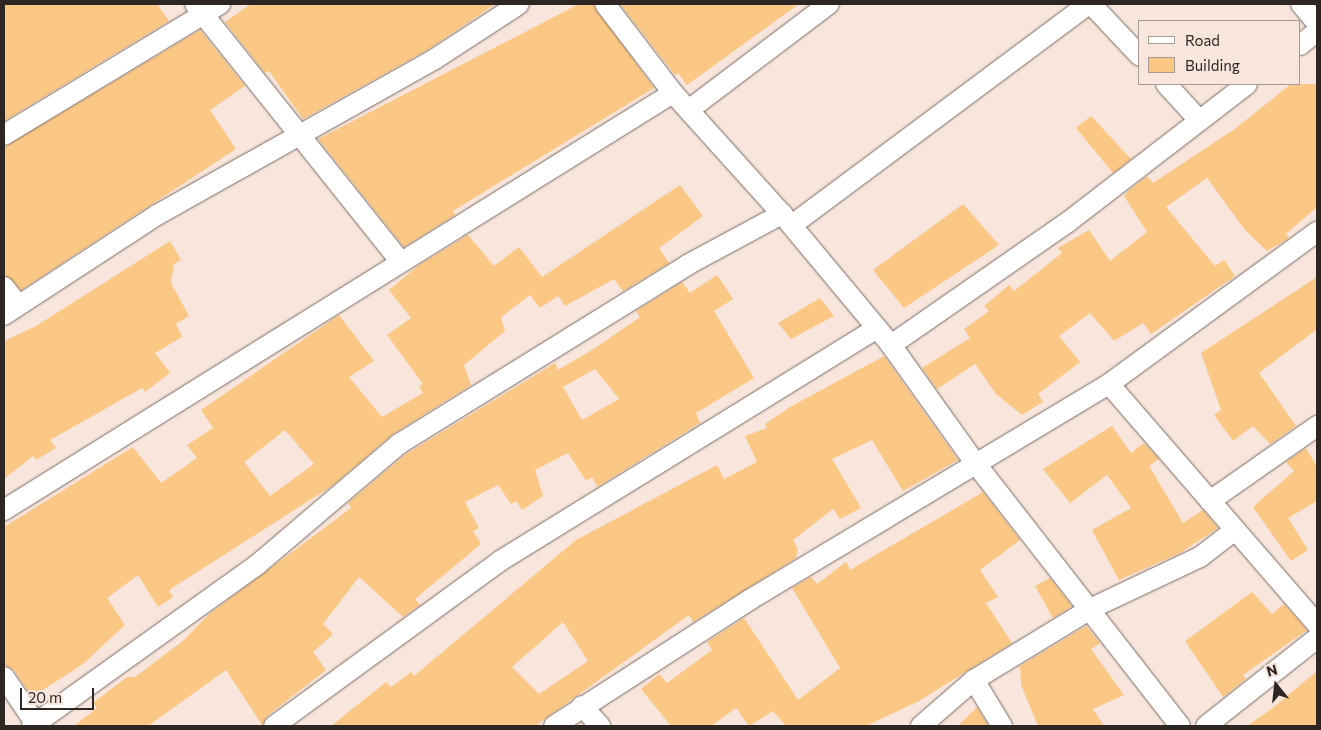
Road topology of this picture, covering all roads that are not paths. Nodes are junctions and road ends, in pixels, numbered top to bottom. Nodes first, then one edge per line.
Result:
1 (220, 4) edge
2 (519, 4) edge
3 (605, 4) edge
4 (829, 4) edge
5 (1090, 4) edge
6 (1301, 4) edge
7 (199, 9) edge
8 (1317, 23) edge
9 (1317, 31) edge
10 (1301, 43) edge
11 (1138, 54) edge
12 (1167, 85) edge
13 (1247, 85) edge
14 (674, 93) junction
15 (690, 109) junction
16 (1199, 120) junction
17 (299, 134) junction
18 (4, 135) edge
19 (787, 220) junction
20 (1317, 232) edge
21 (400, 261) junction
22 (4, 287) edge
23 (11, 310) edge
24 (876, 329) junction
25 (891, 345) junction
26 (1109, 384) junction
27 (1317, 426) edge
28 (976, 464) junction
29 (1210, 500) junction
30 (4, 510) edge
31 (1235, 530) junction
32 (1092, 608) junction
33 (1317, 624) edge
34 (1317, 638) edge
35 (4, 677) edge
36 (974, 680) junction
37 (582, 706) junction
38 (33, 724) edge
39 (274, 726) edge
40 (554, 726) edge
41 (600, 726) edge
42 (921, 726) edge
43 (1002, 726) edge
44 (1180, 726) edge
45 (1206, 726) edge

1 - 7 street
2 - 17 street
3 - 14 street
4 - 15 street
5 - 11 street
5 - 19 street
6 - 8 street
7 - 17 street
7 - 18 street
9 - 10 street
12 - 16 street
13 - 16 street
14 - 15 street
14 - 21 street
15 - 19 street
16 - 25 street
17 - 21 street
17 - 23 street
19 - 24 street
19 - 38 street
20 - 26 street
21 - 30 street
22 - 23 street
24 - 25 street
24 - 39 street
25 - 28 street
26 - 28 street
26 - 29 street
27 - 29 street
28 - 32 street
28 - 37 street
29 - 31 street
31 - 32 street
31 - 33 street
32 - 36 street
32 - 44 street
34 - 45 street
35 - 38 street
36 - 42 street
36 - 43 street
37 - 40 street
37 - 41 street

